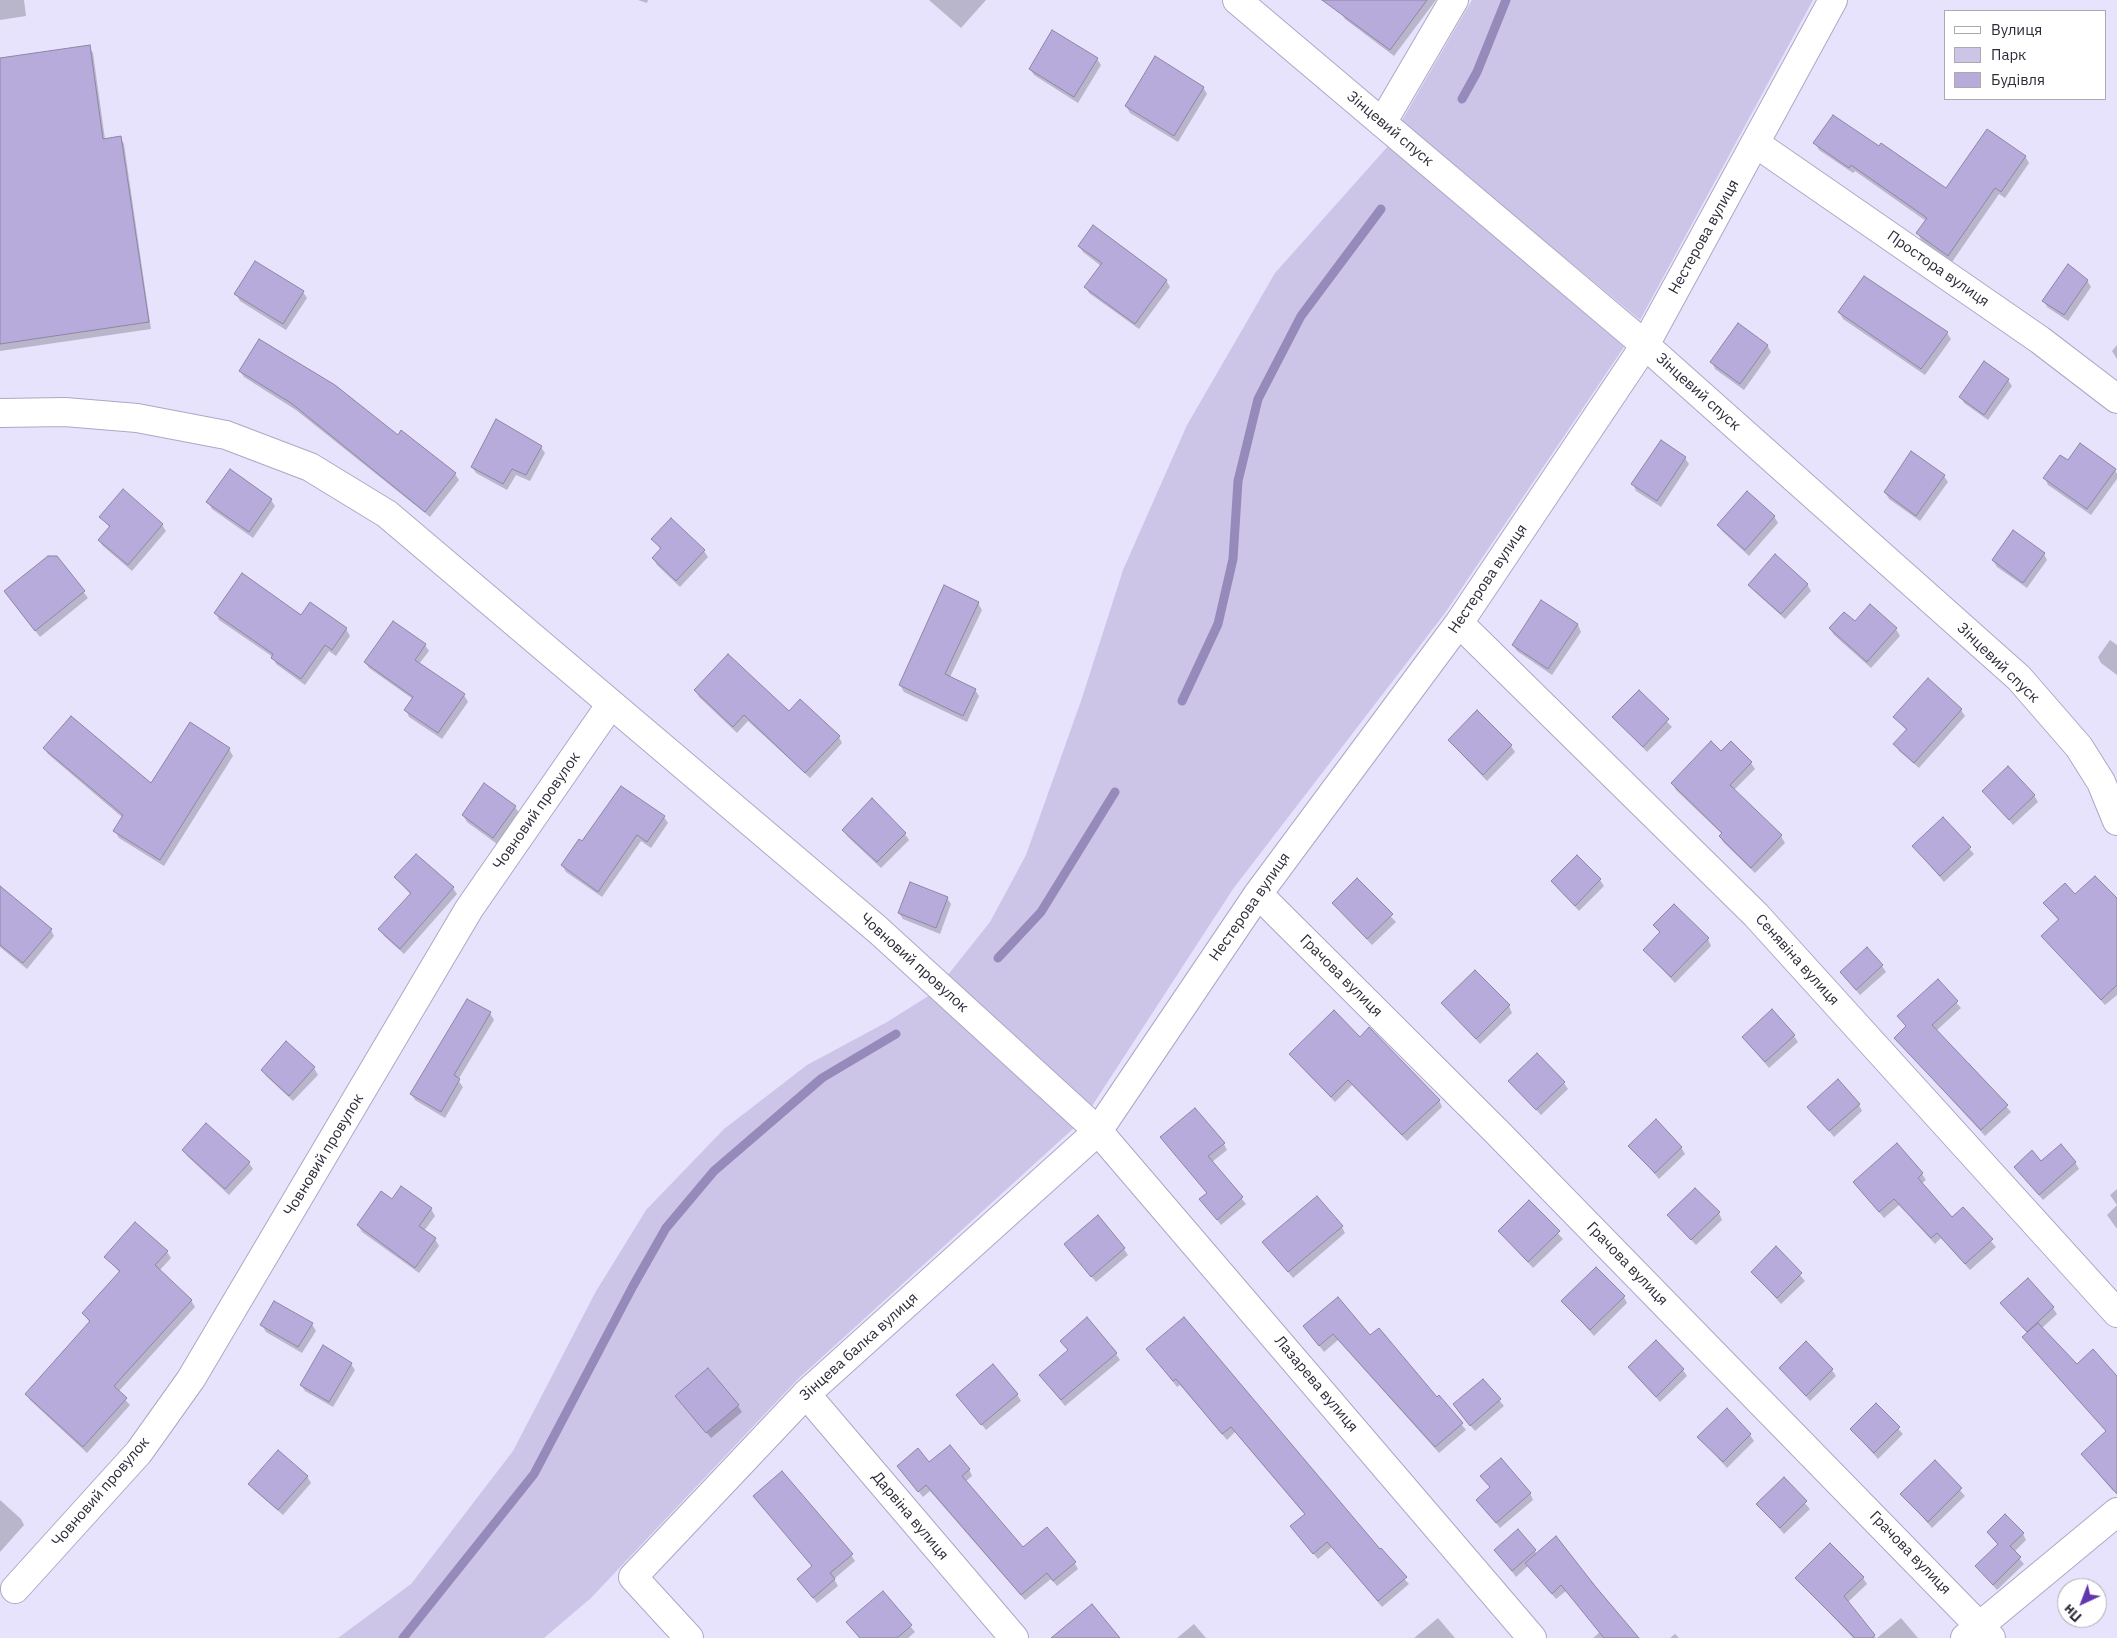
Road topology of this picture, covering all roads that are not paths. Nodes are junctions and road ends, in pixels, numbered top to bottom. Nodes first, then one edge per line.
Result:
1 (1237, 0) edge
2 (1454, 0) edge
3 (1833, 0) edge
4 (1382, 122) junction
5 (1755, 143) junction
6 (1645, 344) junction
7 (2117, 399) edge
8 (0, 413) edge
9 (1459, 623) junction
10 (611, 704) junction
11 (2117, 821) edge
12 (1258, 894) junction
13 (1098, 1131) junction
14 (2117, 1313) edge
15 (806, 1394) junction
16 (2117, 1512) edge
17 (15, 1589) dead end
18 (1978, 1634) edge
19 (689, 1638) edge
20 (1014, 1638) edge
21 (1532, 1638) edge

1 - 4 street, Зінцевий спуск
2 - 4 street
3 - 5 street, Нестерова вулиця
4 - 6 street, Зінцевий спуск
5 - 6 street, Нестерова вулиця
5 - 7 street, Простора вулиця
6 - 9 street, Нестерова вулиця
6 - 11 street, Зінцевий спуск
8 - 10 street, Човновий провулок
9 - 12 street, Нестерова вулиця
9 - 14 street, Сенявіна вулиця
10 - 13 street, Човновий провулок
10 - 17 street, Човновий провулок
12 - 13 street, Нестерова вулиця
12 - 18 street, Грачова вулиця
13 - 15 street, Зінцева балка вулиця
13 - 21 street, Лазарева вулиця
15 - 19 street, Зінцева балка вулиця
15 - 20 street, Дарвіна вулиця
16 - 18 street

